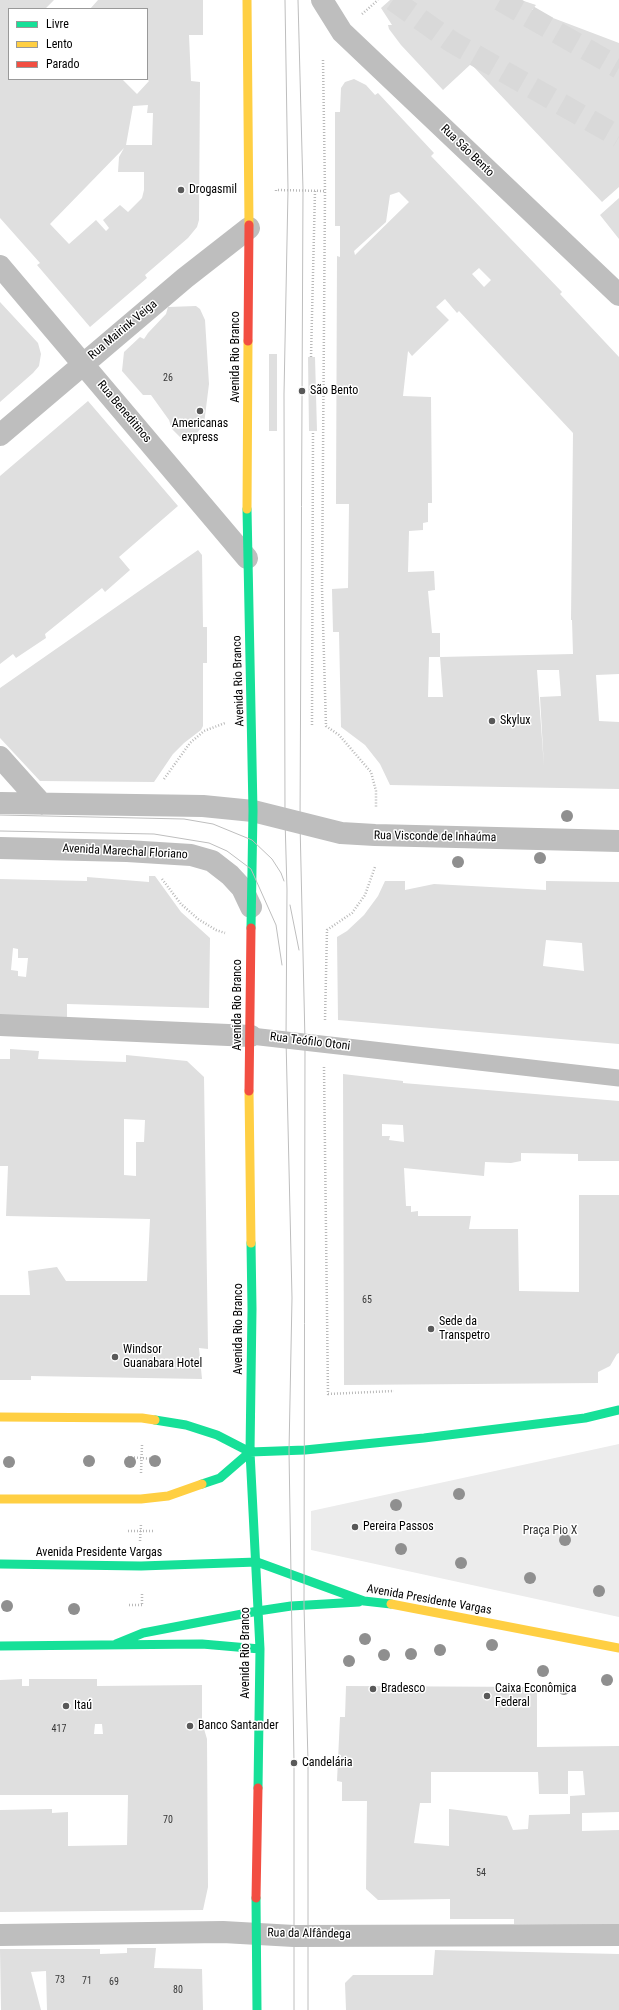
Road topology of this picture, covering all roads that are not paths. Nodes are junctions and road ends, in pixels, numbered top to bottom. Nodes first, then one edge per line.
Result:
1 (247, 0) edge
2 (322, 0) edge
3 (249, 228) junction
4 (0, 266) edge
5 (619, 295) edge
6 (84, 364) junction
7 (0, 435) edge
8 (247, 558) junction
9 (0, 757) edge
10 (0, 803) edge
11 (42, 804) junction
12 (253, 811) junction
13 (619, 841) edge
14 (0, 848) edge
15 (251, 906) junction
16 (0, 1025) edge
17 (250, 1036) junction
18 (619, 1078) edge
19 (619, 1410) edge
20 (0, 1417) edge
21 (250, 1452) junction
22 (0, 1499) edge
23 (256, 1562) junction
24 (0, 1564) edge
25 (364, 1601) junction
26 (258, 1611) junction
27 (116, 1644) junction
28 (0, 1646) edge
29 (619, 1648) edge
30 (260, 1649) junction
31 (257, 1934) junction
32 (0, 1935) edge
33 (619, 1935) edge
34 (257, 2010) edge

1 - 3 main road, Avenida Rio Branco
2 - 5 street, Rua São Bento
3 - 6 street, Rua Mairink Veiga
3 - 8 main road, Avenida Rio Branco
4 - 6 street, Rua Beneditinos
6 - 7 street, Rua Mairink Veiga
6 - 8 street, Rua Beneditinos
8 - 12 main road, Avenida Rio Branco
9 - 11 street
10 - 11 street
11 - 12 street
12 - 13 street, Rua Visconde de Inhaúma
12 - 15 main road, Avenida Rio Branco
14 - 15 street, Avenida Marechal Floriano
15 - 17 main road, Avenida Rio Branco
16 - 17 street, Rua Teófilo Otoni
17 - 18 lane, Rua Teófilo Otoni
17 - 21 main road, Avenida Rio Branco
19 - 21 main road
20 - 21 main road
21 - 22 main road
21 - 23 main road, Avenida Rio Branco
23 - 24 main road, Avenida Presidente Vargas
23 - 25 main road, Avenida Presidente Vargas
23 - 26 main road, Avenida Rio Branco
25 - 26 main road
25 - 29 main road, Avenida Presidente Vargas
26 - 27 main road
26 - 30 main road, Avenida Rio Branco
27 - 28 main road
27 - 30 main road
30 - 31 main road, Avenida Rio Branco
31 - 32 street, Rua da Alfândega
31 - 33 street, Rua da Alfândega
31 - 34 main road, Avenida Rio Branco

